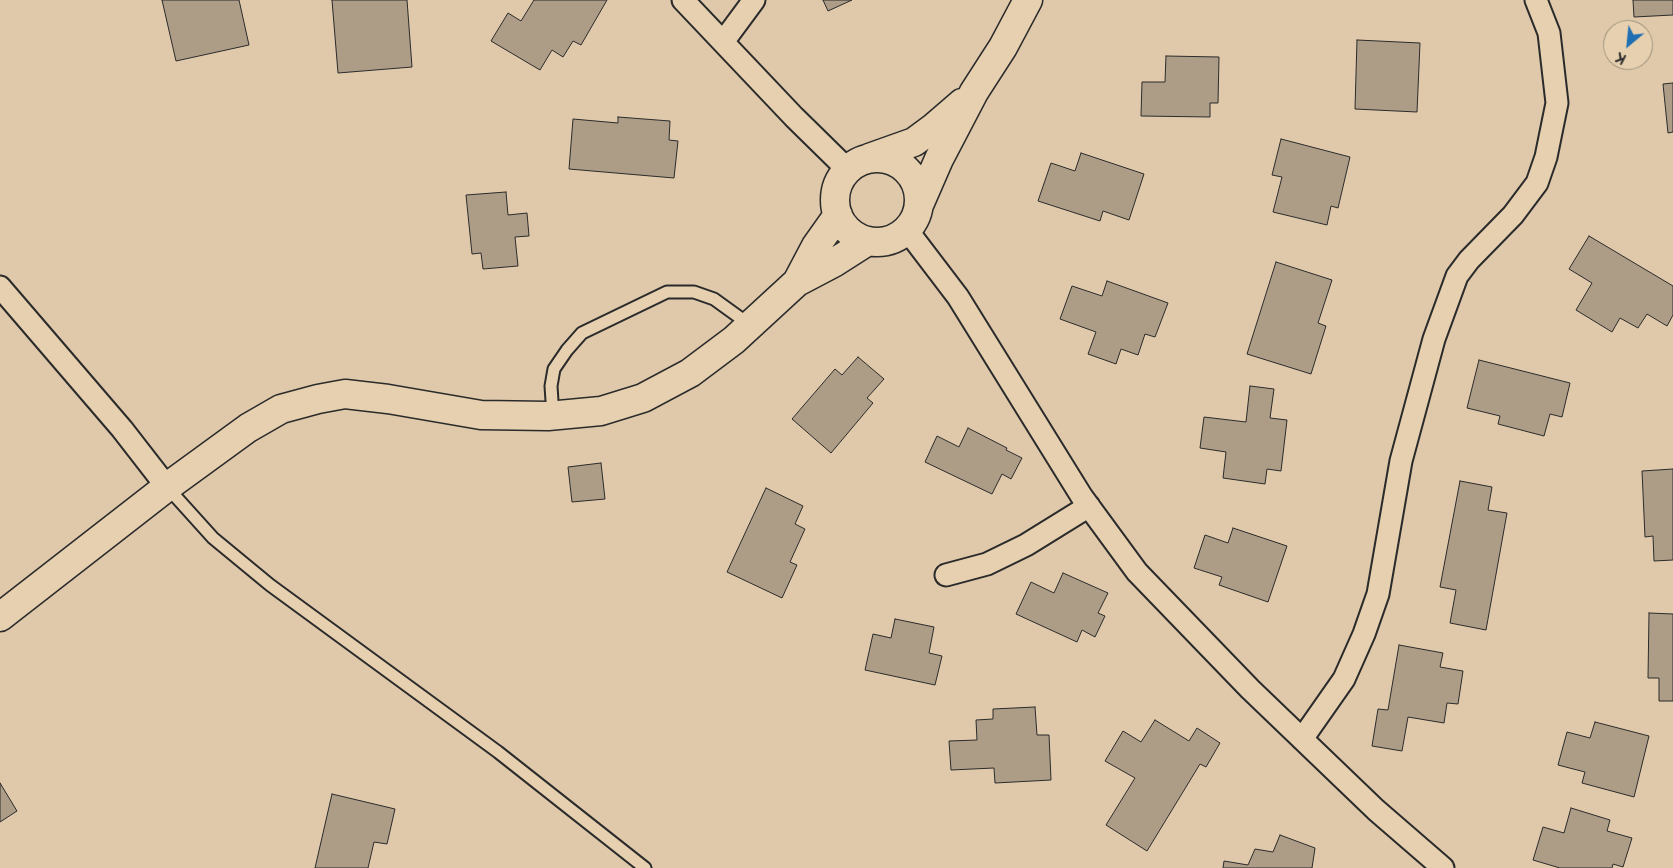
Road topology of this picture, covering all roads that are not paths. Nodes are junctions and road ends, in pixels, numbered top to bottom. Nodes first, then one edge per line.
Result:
1 (683, 0) edge
2 (754, 0) edge
3 (1028, 0) edge
4 (1536, 0) edge
5 (723, 42) junction
6 (974, 92) junction
7 (856, 165) junction
8 (920, 205) junction
9 (838, 215) junction
10 (907, 230) junction
11 (868, 241) junction
12 (798, 282) junction
13 (0, 287) edge
14 (750, 325) junction
15 (553, 416) junction
16 (167, 487) junction
17 (1089, 506) junction
18 (946, 575) dead end
19 (0, 617) edge
20 (1302, 739) junction
21 (645, 868) edge
22 (1443, 868) edge

1 - 5 street
2 - 5 street
3 - 6 street
4 - 20 street
5 - 7 street
6 - 7 street
6 - 8 street
7 - 8 street
7 - 9 street
8 - 10 street
9 - 11 street
9 - 12 street
10 - 11 street
10 - 17 street
11 - 12 street
12 - 14 street
13 - 16 street
14 - 15 street
14 - 15 lane
15 - 16 street
16 - 19 street
16 - 21 lane
17 - 18 street
17 - 20 street
20 - 22 street

